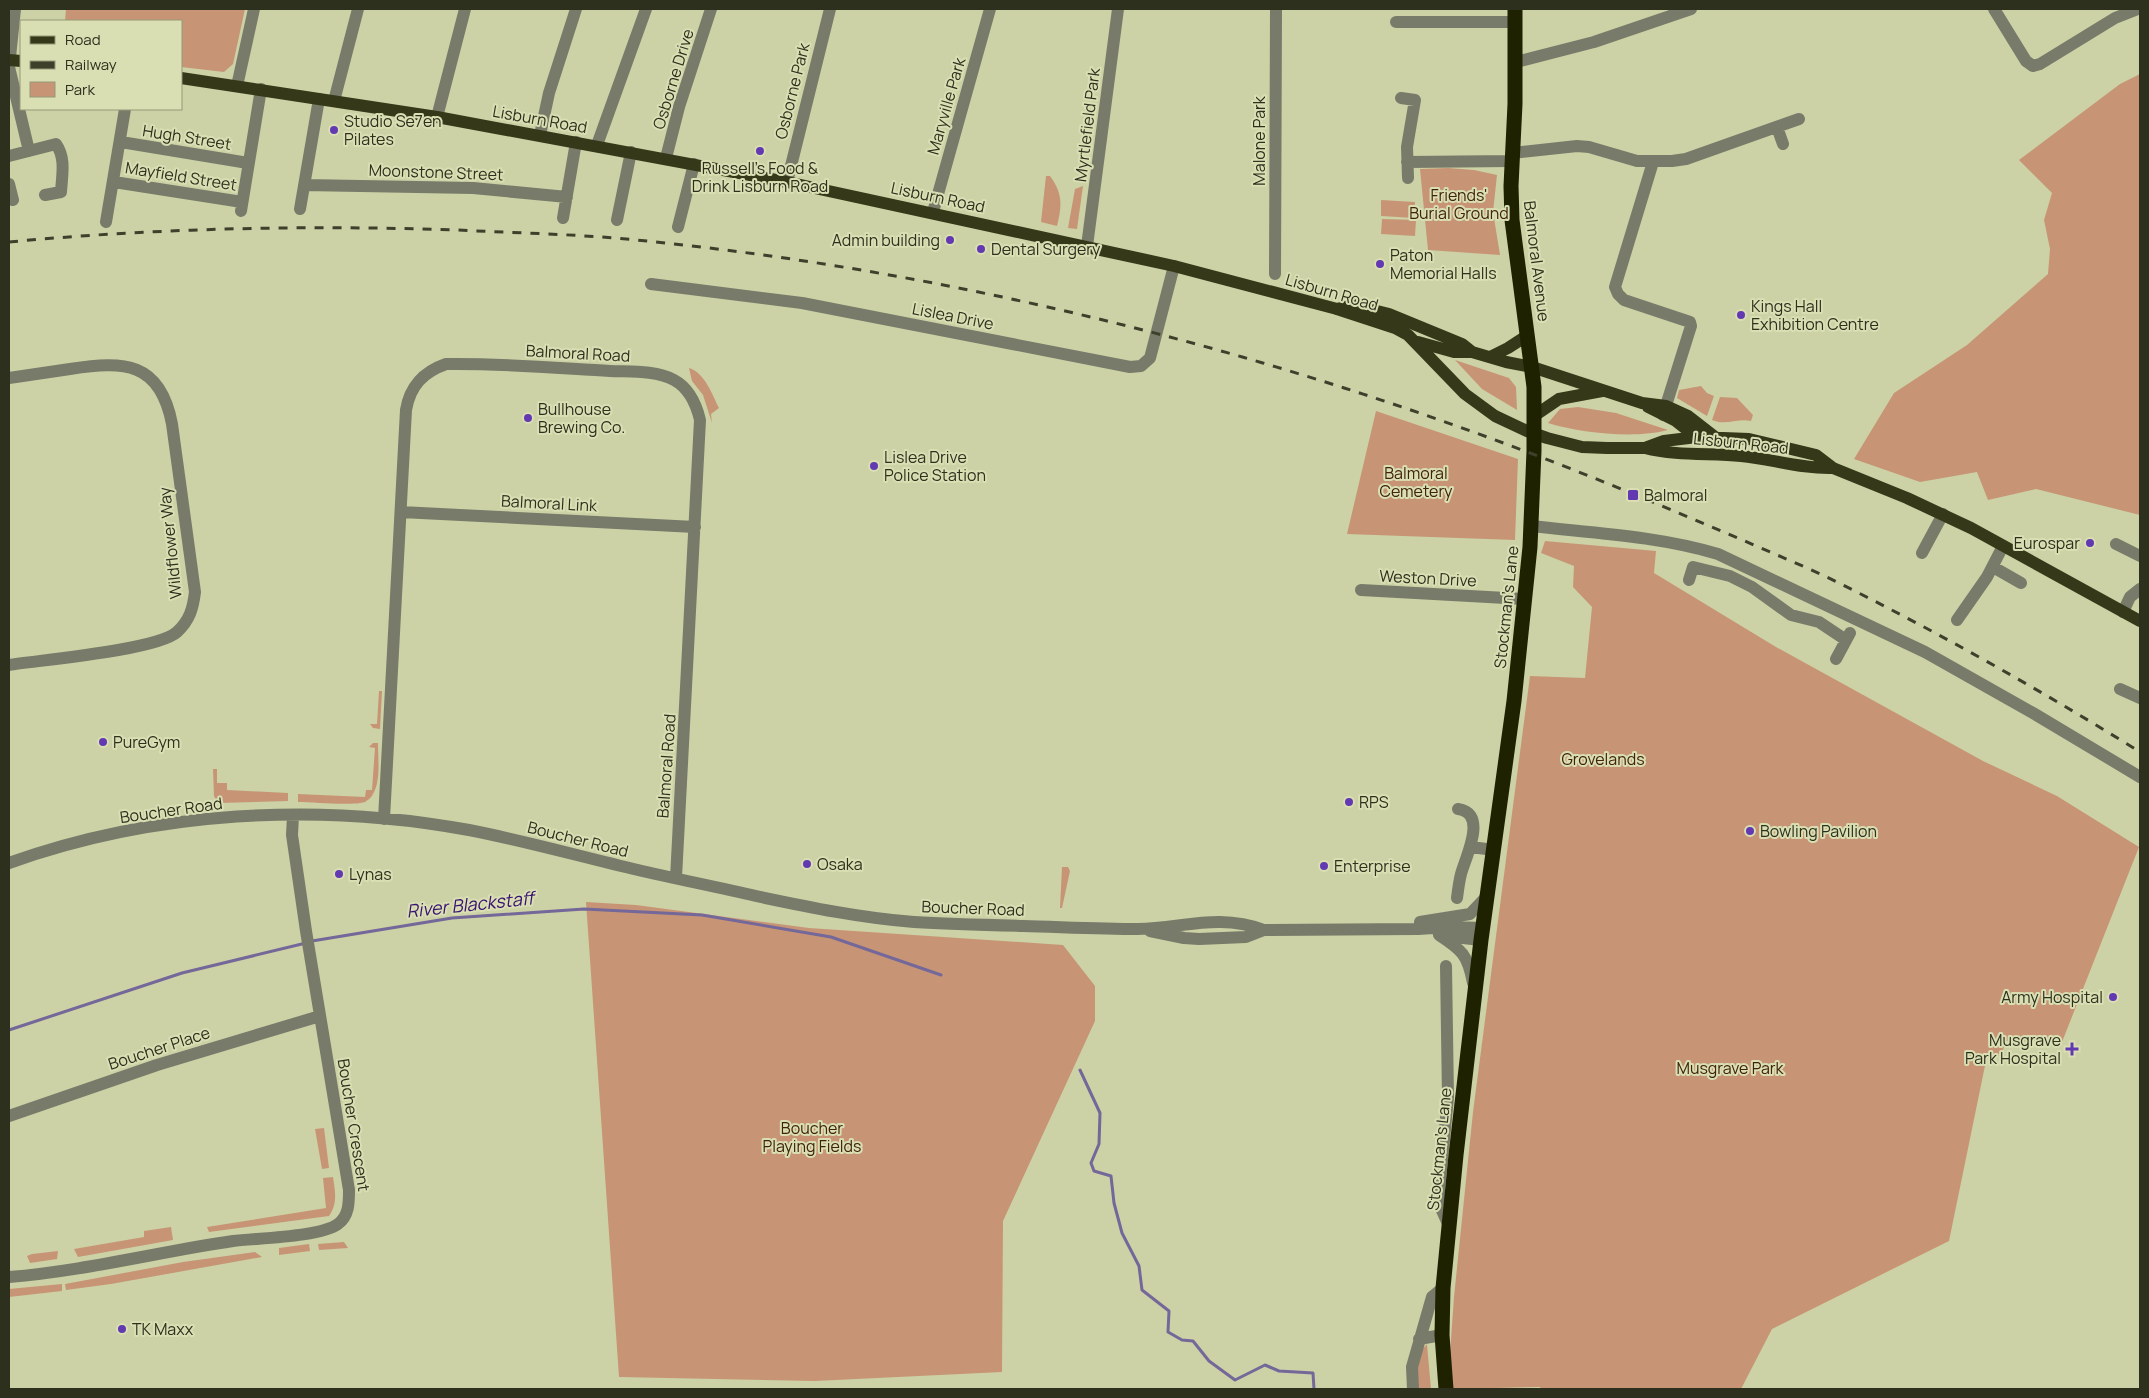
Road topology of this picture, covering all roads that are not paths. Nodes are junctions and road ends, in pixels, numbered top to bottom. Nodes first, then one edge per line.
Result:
1 (16, 9) edge
2 (254, 9) edge
3 (358, 9) edge
4 (465, 9) edge
5 (576, 9) edge
6 (646, 9) edge
7 (711, 9) edge
8 (830, 9) edge
9 (990, 9) edge
10 (1118, 9) edge
11 (1276, 9) edge
12 (1691, 9) edge
13 (1994, 9) edge
14 (2138, 9) edge
15 (2113, 13) edge
16 (1515, 15) edge
17 (1396, 22) dead end
18 (13, 60) edge
19 (1516, 62) junction
20 (182, 78) edge
21 (237, 86) junction
22 (261, 90) junction
23 (1401, 98) dead end
24 (319, 99) junction
25 (334, 101) junction
26 (125, 110) edge
27 (437, 117) junction
28 (1800, 119) dead end
29 (1777, 127) junction
30 (540, 135) junction
31 (121, 142) junction
32 (576, 142) junction
33 (1782, 144) dead end
34 (597, 146) junction
35 (29, 151) junction
36 (631, 152) junction
37 (9, 156) edge
38 (1513, 157) junction
39 (666, 158) junction
40 (1408, 162) junction
41 (1653, 162) junction
42 (248, 163) junction
43 (694, 164) junction
44 (1408, 178) dead end
45 (114, 182) junction
46 (787, 182) junction
47 (9, 184) edge
48 (304, 185) junction
49 (45, 195) dead end
50 (566, 197) junction
51 (13, 200) dead end
52 (300, 209) dead end
53 (933, 212) junction
54 (563, 218) dead end
55 (617, 220) dead end
56 (106, 222) dead end
57 (678, 227) dead end
58 (1087, 246) junction
59 (1174, 266) junction
60 (1274, 274) dead end
61 (651, 284) dead end
62 (1337, 309) junction
63 (1528, 335) junction
64 (1416, 341) junction
65 (1472, 352) junction
66 (1490, 356) junction
67 (1532, 366) junction
68 (9, 378) edge
69 (1604, 390) junction
70 (1664, 410) junction
71 (1534, 416) junction
72 (1697, 437) junction
73 (1715, 437) junction
74 (1645, 448) junction
75 (1741, 456) junction
76 (1833, 468) junction
77 (401, 512) junction
78 (1943, 514) junction
79 (1531, 526) junction
80 (695, 528) junction
81 (2116, 544) dead end
82 (2003, 546) junction
83 (1922, 553) dead end
84 (2140, 556) edge
85 (1993, 568) junction
86 (1689, 580) dead end
87 (2021, 583) dead end
88 (2140, 589) edge
89 (1361, 590) dead end
90 (1801, 594) junction
91 (1524, 600) junction
92 (2123, 612) junction
93 (1791, 614) junction
94 (1957, 620) dead end
95 (2140, 621) edge
96 (1836, 659) dead end
97 (9, 665) edge
98 (2120, 689) dead end
99 (2140, 698) edge
100 (2140, 777) edge
101 (1458, 809) dead end
102 (294, 815) junction
103 (384, 819) junction
104 (1471, 847) junction
105 (1494, 850) junction
106 (9, 863) edge
107 (676, 878) junction
108 (1488, 896) junction
109 (1457, 898) dead end
110 (1388, 928) junction
111 (1418, 929) junction
112 (1482, 934) junction
113 (1438, 935) junction
114 (1446, 966) dead end
115 (1476, 993) junction
116 (320, 1016) junction
117 (1448, 1069) junction
118 (1465, 1076) junction
119 (9, 1116) edge
120 (1449, 1226) junction
121 (9, 1277) edge
122 (1443, 1288) junction
123 (1442, 1335) junction
124 (1420, 1338) junction
125 (1413, 1389) edge
126 (1446, 1389) edge

1 - 18 street
2 - 21 street
3 - 25 street
4 - 27 street
5 - 30 street
6 - 34 street
7 - 39 street, Osborne Drive
8 - 46 street, Osborne Park
9 - 53 street, Maryville Park
10 - 58 street, Myrtlefield Park
11 - 60 street, Malone Park
12 - 19 street
13 - 15 street
14 - 15 street
16 - 17 street
16 - 19 highway, Balmoral Avenue
18 - 35 street
19 - 38 highway, Balmoral Avenue
20 - 21 main road, Lisburn Road
21 - 22 main road, Lisburn Road
22 - 24 main road, Lisburn Road
22 - 42 street
23 - 40 street
24 - 25 main road, Lisburn Road
24 - 48 street
25 - 27 main road, Lisburn Road
26 - 31 street
27 - 30 main road, Lisburn Road
28 - 29 street
29 - 33 street
29 - 41 street
30 - 32 main road, Lisburn Road
31 - 42 street, Hugh Street
31 - 45 street
32 - 34 main road, Lisburn Road
32 - 50 street
34 - 36 main road, Lisburn Road
35 - 37 street
35 - 49 street
36 - 39 main road, Lisburn Road
36 - 55 street
38 - 40 street
38 - 41 street
38 - 63 highway, Balmoral Avenue
39 - 43 main road, Lisburn Road
40 - 44 street
41 - 70 street
42 - 45 street, Mayfield Street
43 - 46 main road, Lisburn Road
43 - 57 street
45 - 56 street
46 - 53 main road, Lisburn Road
47 - 51 street
48 - 50 street, Moonstone Street
48 - 52 street
50 - 54 street
53 - 58 main road, Lisburn Road
58 - 59 main road, Lisburn Road
59 - 61 street, Lislea Drive
59 - 62 main road, Lisburn Road
62 - 64 main road, Lisburn Road
62 - 65 main road
63 - 66 main road
63 - 67 highway, Balmoral Avenue
64 - 65 main road
64 - 74 main road, Lisburn Road
65 - 66 main road
66 - 67 main road
67 - 69 main road
67 - 71 highway, Stockman's Lane
68 - 97 street, Wildflower Way
69 - 70 main road
69 - 71 main road
70 - 72 main road
70 - 73 main road
71 - 79 highway, Stockman's Lane
72 - 73 main road, Lisburn Road
72 - 74 main road, Lisburn Road
72 - 75 main road
73 - 76 main road, Lisburn Road
74 - 75 main road, Lisburn Road
75 - 76 main road, Lisburn Road
76 - 78 main road, Lisburn Road
77 - 80 street, Balmoral Link
77 - 80 street, Balmoral Road
77 - 103 street, Balmoral Road
78 - 82 main road, Lisburn Road
78 - 83 street
79 - 90 street
79 - 91 highway, Stockman's Lane
80 - 107 street, Balmoral Road
81 - 84 street
82 - 85 street
82 - 92 main road, Lisburn Road
85 - 87 street
85 - 94 street
86 - 93 street
88 - 92 street
89 - 91 street, Weston Drive
90 - 93 street
90 - 100 street
91 - 105 highway, Stockman's Lane
92 - 95 main road, Lisburn Road
93 - 96 street
98 - 99 street
101 - 104 street
102 - 103 street, Boucher Road
102 - 106 street, Boucher Road
102 - 116 street, Boucher Crescent
103 - 107 street, Boucher Road
104 - 105 street
104 - 109 street
105 - 108 highway, Stockman's Lane
107 - 110 street, Boucher Road
108 - 110 street
108 - 112 highway, Stockman's Lane
110 - 111 street, Boucher Road
111 - 112 street, Boucher Road
111 - 113 street, Boucher Road
112 - 113 street, Boucher Road
112 - 115 highway, Stockman's Lane
113 - 115 street
114 - 117 street, Stockman's Lane
115 - 118 highway, Stockman's Lane
116 - 119 street, Boucher Place
116 - 121 street, Boucher Crescent
117 - 118 street, Stockman's Lane
117 - 120 street, Stockman's Lane
118 - 120 highway, Stockman's Lane
120 - 122 highway, Stockman's Lane
122 - 123 highway, Stockman's Lane
122 - 124 street
123 - 124 street
123 - 126 highway, Stockman's Lane
124 - 125 street

